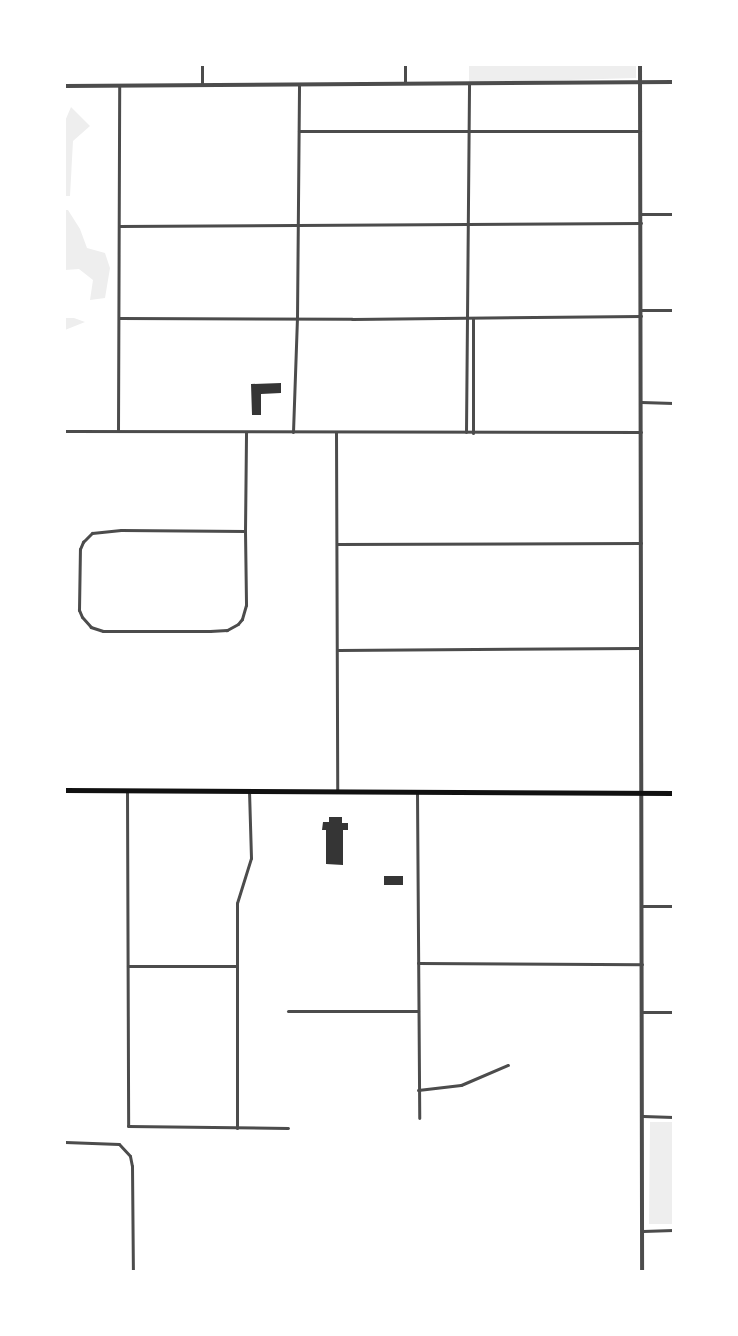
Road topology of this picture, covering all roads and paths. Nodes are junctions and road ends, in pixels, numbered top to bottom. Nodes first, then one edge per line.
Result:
1 (202, 65) edge
2 (405, 65) edge
3 (640, 65) edge
4 (640, 82) junction
5 (673, 82) edge
6 (469, 83) junction
7 (202, 84) junction
8 (299, 84) junction
9 (405, 84) junction
10 (119, 85) junction
11 (65, 86) edge
12 (299, 131) junction
13 (640, 131) junction
14 (468, 132) junction
15 (641, 214) junction
16 (673, 214) edge
17 (641, 223) junction
18 (469, 224) junction
19 (299, 225) junction
20 (119, 226) junction
21 (641, 310) junction
22 (673, 310) edge
23 (641, 316) junction
24 (118, 318) junction
25 (298, 318) junction
26 (468, 318) junction
27 (473, 318) junction
28 (641, 402) junction
29 (673, 403) edge
30 (118, 430) junction
31 (65, 431) edge
32 (246, 432) junction
33 (293, 432) junction
34 (336, 432) junction
35 (641, 432) junction
36 (466, 433) junction
37 (473, 433) junction
38 (245, 531) junction
39 (641, 543) junction
40 (337, 544) junction
41 (641, 648) junction
42 (338, 650) junction
43 (65, 790) edge
44 (127, 791) junction
45 (249, 791) junction
46 (337, 792) junction
47 (642, 792) junction
48 (417, 793) junction
49 (673, 793) edge
50 (643, 906) junction
51 (673, 906) edge
52 (418, 963) junction
53 (643, 964) junction
54 (128, 966) junction
55 (236, 966) junction
56 (418, 1011) junction
57 (288, 1012) dead end
58 (643, 1012) junction
59 (673, 1012) edge
60 (508, 1064) dead end
61 (418, 1090) junction
62 (643, 1116) junction
63 (673, 1116) edge
64 (418, 1118) dead end
65 (237, 1128) junction
66 (288, 1128) dead end
67 (65, 1142) edge
68 (673, 1230) edge
69 (643, 1231) junction
70 (132, 1271) edge
71 (642, 1271) edge

1 - 7 street
2 - 9 street
3 - 4 street
4 - 5 street
4 - 6 street
4 - 13 street
6 - 9 street
6 - 14 street
7 - 8 street
7 - 10 street
8 - 9 street
8 - 12 street
10 - 11 street
10 - 20 street
12 - 14 street
12 - 19 street
13 - 14 street
13 - 15 street
14 - 18 street
15 - 16 street
15 - 17 street
17 - 18 street
17 - 21 street
18 - 19 street
18 - 26 street
19 - 20 street
19 - 25 street
20 - 24 street
21 - 22 street
21 - 23 street
23 - 27 street
23 - 28 street
24 - 25 street
24 - 30 street
25 - 26 street
25 - 33 street
26 - 27 street
26 - 36 street
27 - 37 street
28 - 29 street
28 - 35 street
30 - 31 street
30 - 32 street
32 - 33 street
32 - 38 street
33 - 34 street
34 - 36 street
34 - 40 street
35 - 37 street
35 - 39 street
36 - 37 street
38 - 38 street
39 - 40 street
39 - 41 street
40 - 42 street
41 - 42 street
41 - 47 street
42 - 46 street
43 - 44 main road
44 - 45 main road
44 - 54 street
45 - 46 main road
45 - 55 street
46 - 48 main road
47 - 48 main road
47 - 49 main road
47 - 50 street
48 - 52 street
50 - 51 street
50 - 53 street
52 - 53 street
52 - 56 street
53 - 58 street
54 - 55 street
54 - 65 street
55 - 65 street
56 - 57 street
56 - 61 street
58 - 59 street
58 - 62 street
60 - 61 street
61 - 64 street
62 - 63 street
62 - 69 street
65 - 66 street
67 - 70 street
68 - 69 street
69 - 71 street

